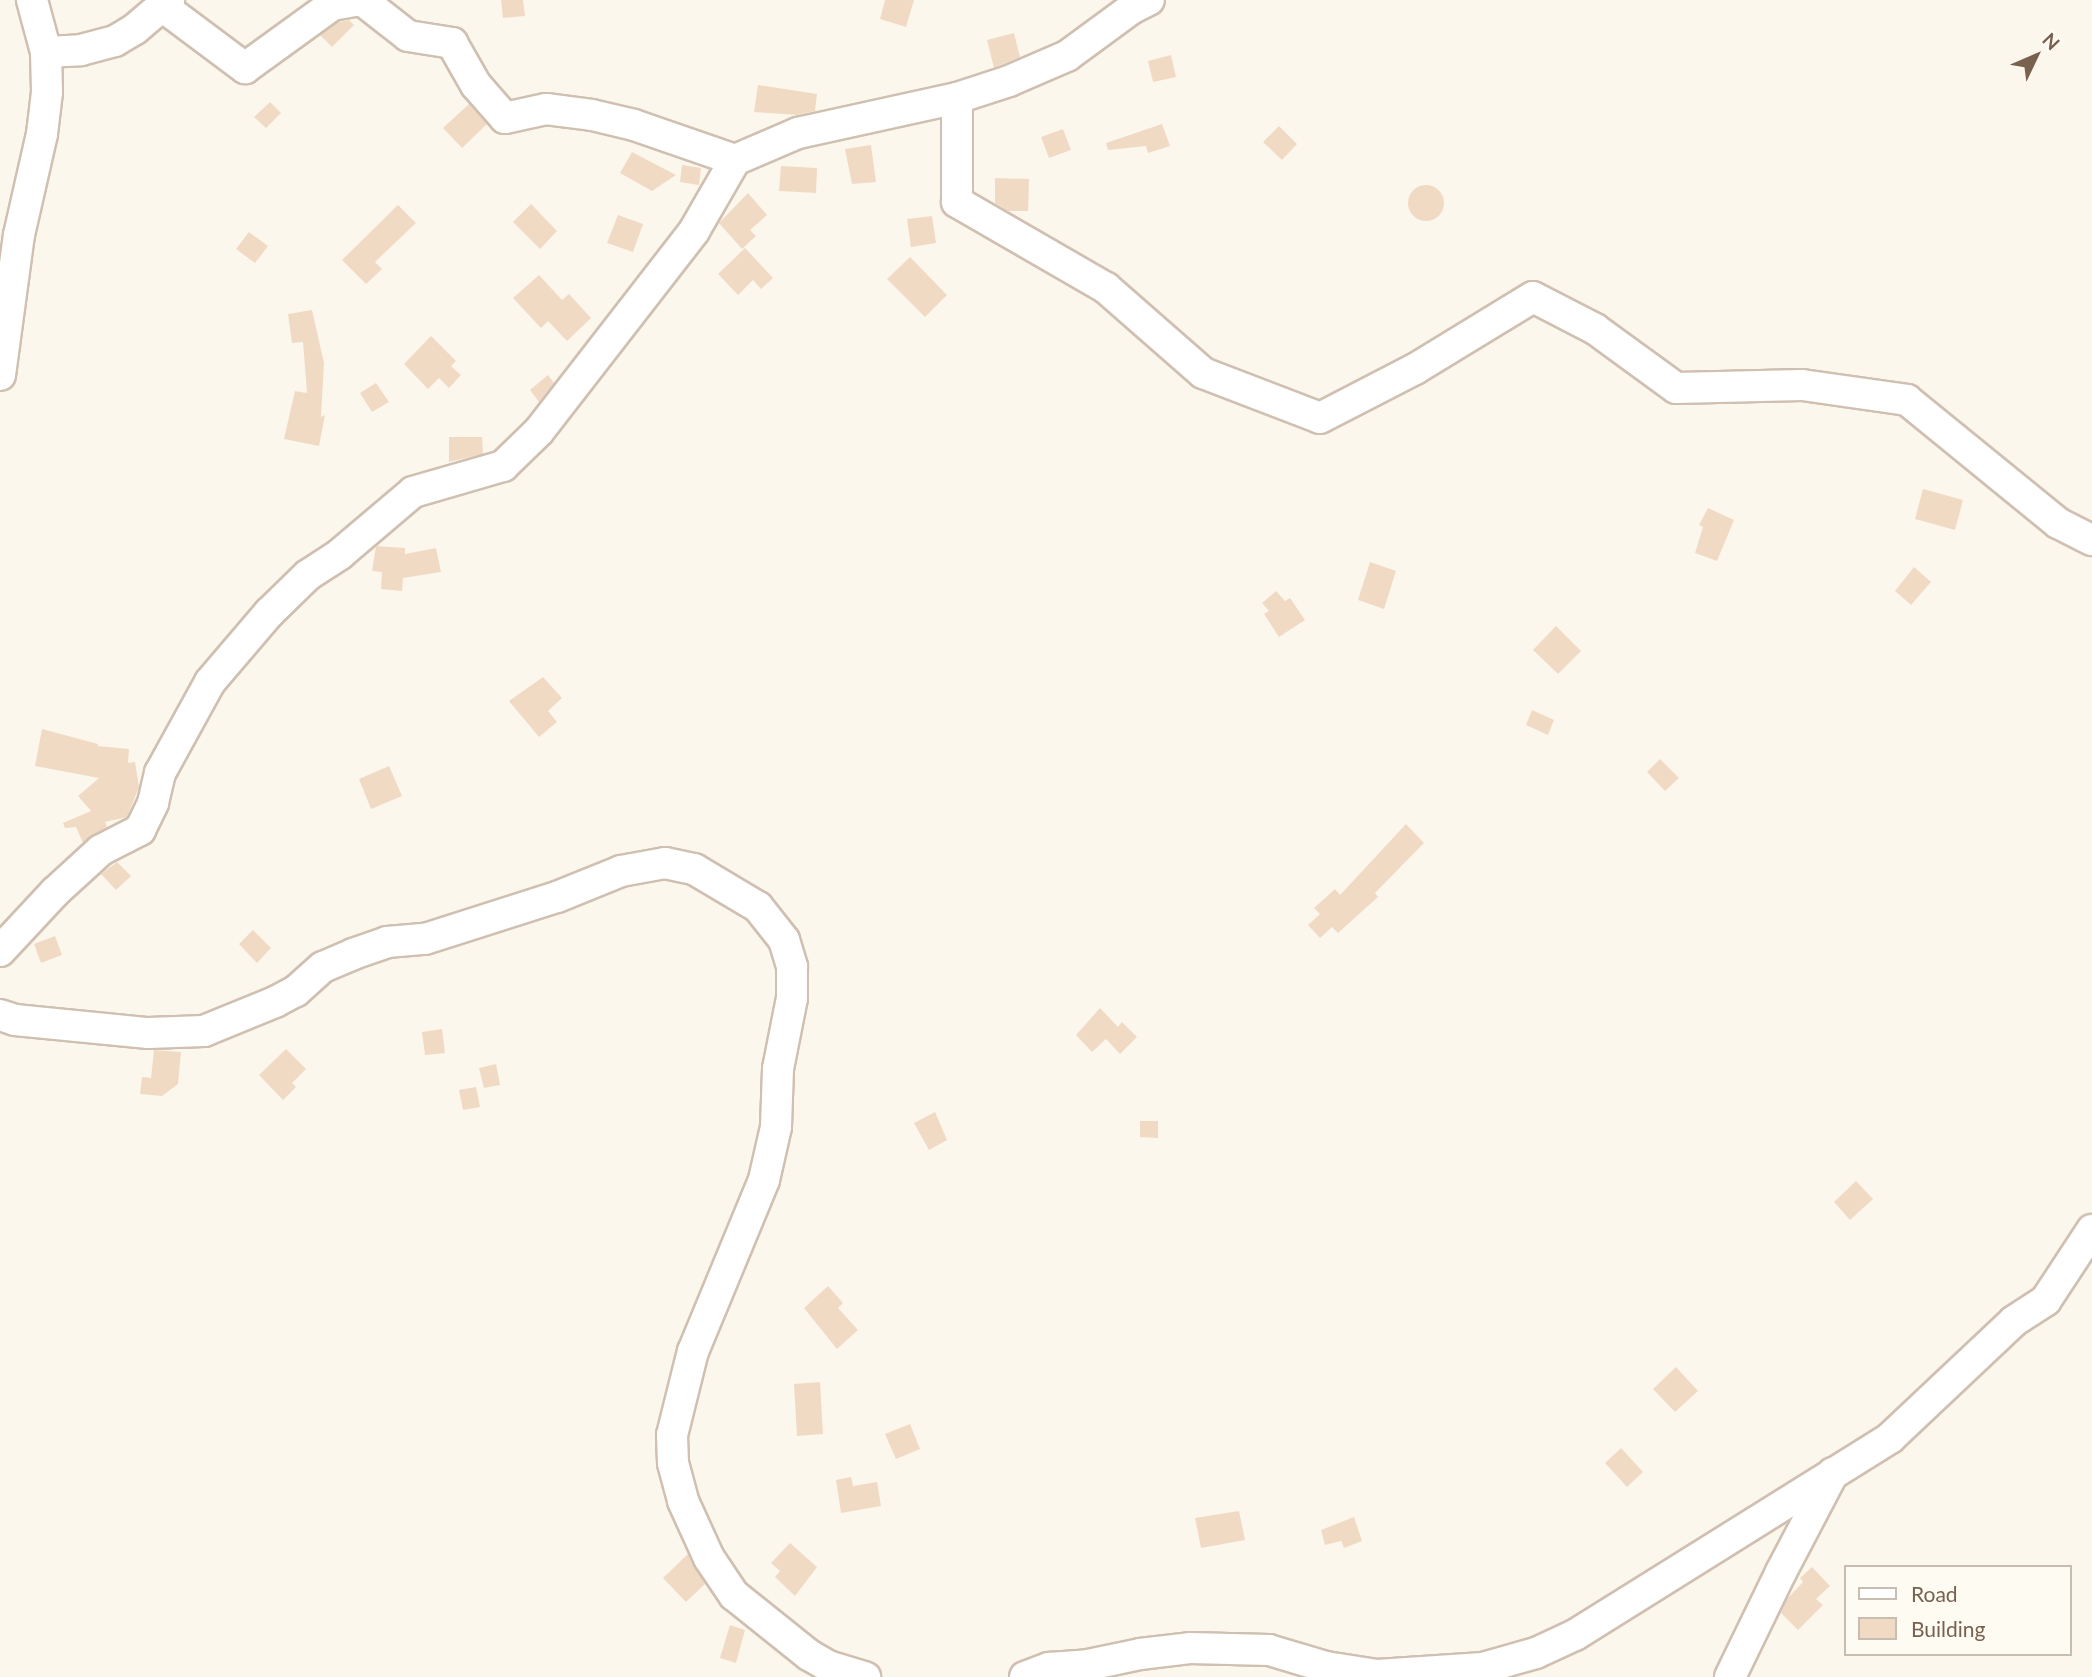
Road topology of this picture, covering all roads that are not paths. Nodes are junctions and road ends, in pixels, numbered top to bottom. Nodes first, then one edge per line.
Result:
1 (32, 0) edge
2 (361, 0) edge
3 (1149, 0) edge
4 (165, 3) edge
5 (46, 52) junction
6 (957, 98) junction
7 (735, 160) junction
8 (0, 375) edge
9 (2092, 541) edge
10 (0, 951) edge
11 (0, 1015) edge
12 (2092, 1230) edge
13 (1833, 1472) junction
14 (1430, 1675) edge
15 (865, 1677) edge
16 (1025, 1677) edge
17 (1730, 1677) edge

1 - 5 street
2 - 4 street
2 - 7 street
3 - 6 street
4 - 5 street
5 - 8 street
6 - 7 street
6 - 9 street
7 - 10 street
11 - 15 street
12 - 13 street
13 - 14 street
13 - 17 street
14 - 16 street

